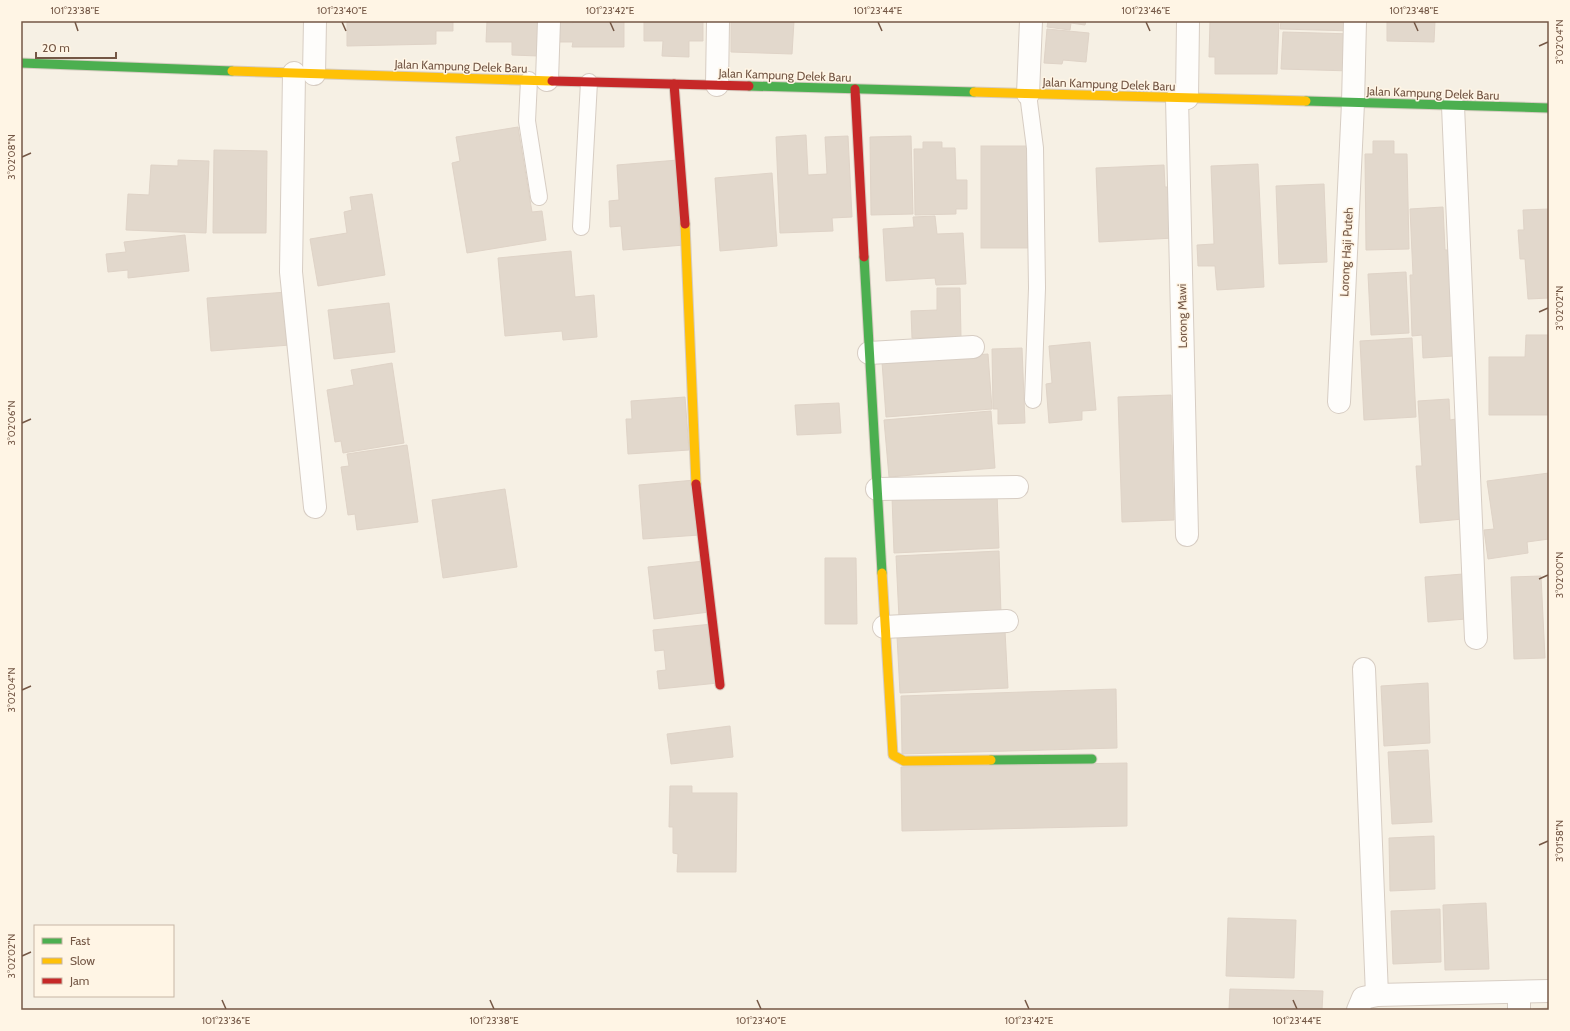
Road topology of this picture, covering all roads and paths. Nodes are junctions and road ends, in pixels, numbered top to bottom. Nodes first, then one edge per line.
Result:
1 (315, 21) edge
2 (549, 21) edge
3 (718, 21) edge
4 (1031, 21) edge
5 (1188, 21) edge
6 (1355, 21) edge
7 (21, 63) edge
8 (304, 74) junction
9 (538, 80) junction
10 (589, 82) junction
11 (674, 84) junction
12 (717, 85) junction
13 (855, 89) junction
14 (1028, 94) junction
15 (1182, 98) junction
16 (1353, 103) junction
17 (1453, 106) junction
18 (1549, 108) edge
19 (539, 198) dead end
20 (582, 227) dead end
21 (973, 347) dead end
22 (869, 353) junction
23 (1033, 400) dead end
24 (1339, 402) dead end
25 (1017, 487) dead end
26 (877, 489) junction
27 (315, 508) dead end
28 (1187, 535) dead end
29 (1008, 621) dead end
30 (884, 627) junction
31 (1476, 638) dead end
32 (1364, 669) dead end
33 (720, 685) dead end
34 (1092, 759) dead end
35 (1549, 991) edge
36 (1377, 995) junction
37 (1519, 1001) edge
38 (1358, 1010) edge

1 - 8 street
2 - 9 street
3 - 12 street
4 - 14 street
5 - 15 street, Lorong Mawi
6 - 16 street, Lorong Haji Puteh
7 - 8 street, Jalan Kampung Delek Baru
8 - 9 street, Jalan Kampung Delek Baru
8 - 27 street
9 - 10 street, Jalan Kampung Delek Baru
9 - 19 lane
10 - 11 street, Jalan Kampung Delek Baru
10 - 20 lane
11 - 12 street, Jalan Kampung Delek Baru
11 - 33 street
12 - 13 street, Jalan Kampung Delek Baru
13 - 14 street, Jalan Kampung Delek Baru
13 - 22 street
14 - 15 street, Jalan Kampung Delek Baru
14 - 23 lane
15 - 16 street, Jalan Kampung Delek Baru
15 - 28 street, Lorong Mawi
16 - 17 street, Jalan Kampung Delek Baru
16 - 24 street, Lorong Haji Puteh
17 - 18 street, Jalan Kampung Delek Baru
17 - 31 street
21 - 22 street
22 - 26 street
25 - 26 street
26 - 30 street
29 - 30 street
30 - 34 street
32 - 36 street
35 - 37 street
36 - 37 street
36 - 38 street

